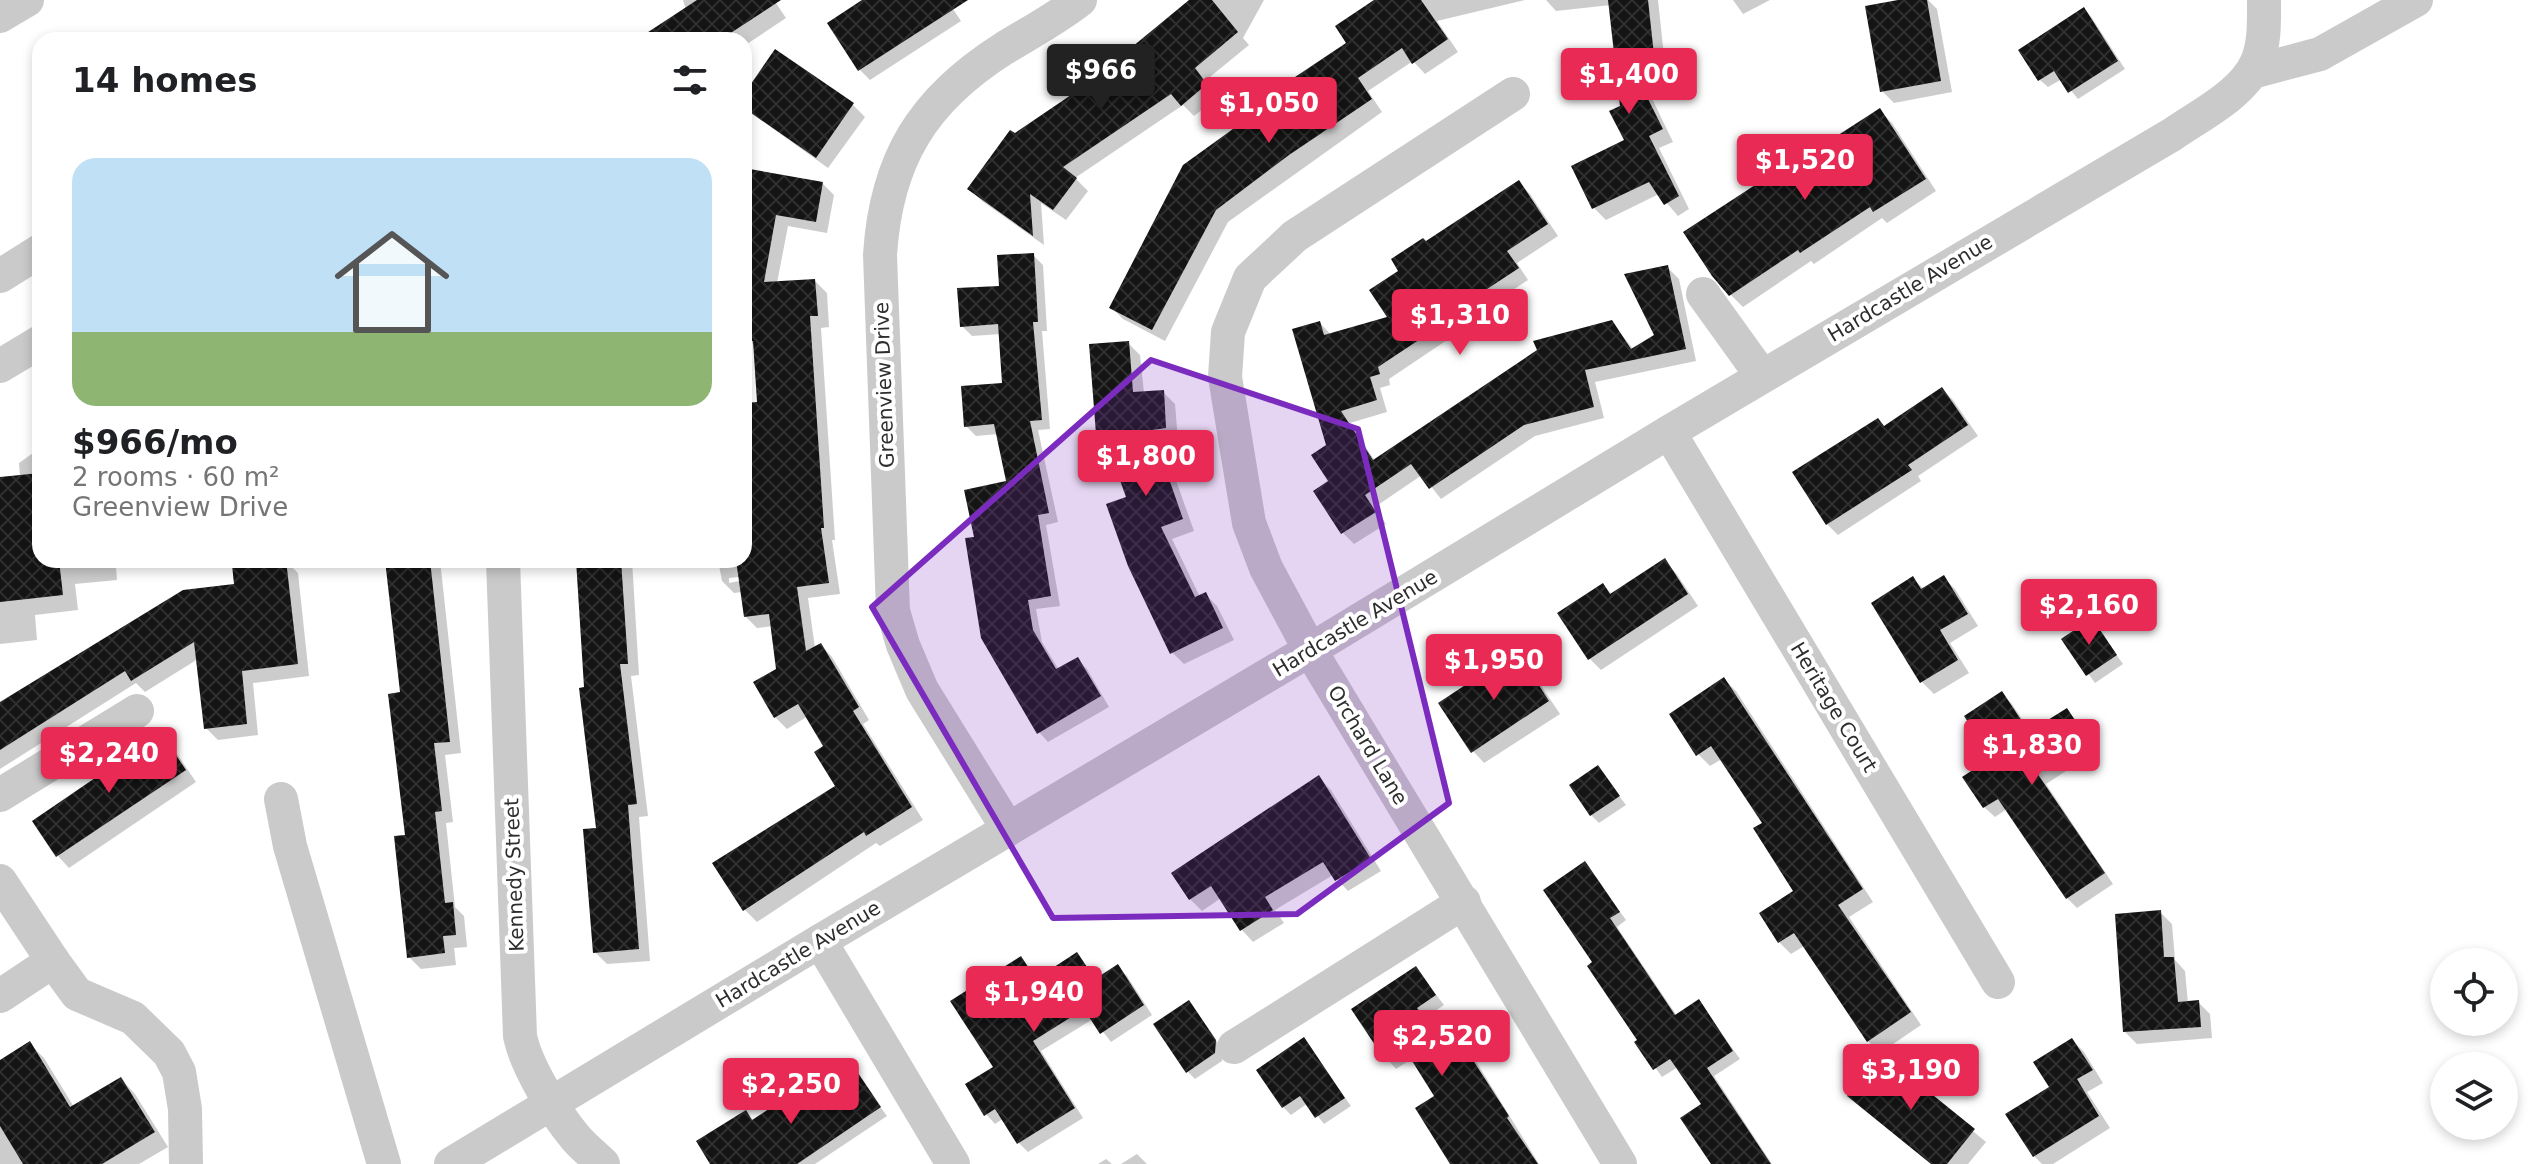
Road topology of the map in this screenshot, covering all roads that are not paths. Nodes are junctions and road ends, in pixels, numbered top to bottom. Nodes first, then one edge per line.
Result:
1 (27, 0) edge
2 (1080, 0) edge
3 (2264, 0) edge
4 (2416, 0) edge
5 (0, 16) edge
6 (2252, 72) junction
7 (1513, 94) dead end
8 (32, 256) edge
9 (0, 276) edge
10 (1703, 294) dead end
11 (32, 347) edge
12 (0, 366) edge
13 (1762, 376) junction
14 (1669, 432) junction
15 (503, 568) edge
16 (1310, 650) junction
17 (137, 711) dead end
18 (0, 795) edge
19 (281, 799) dead end
20 (1008, 829) junction
21 (0, 881) edge
22 (1464, 902) junction
23 (820, 941) junction
24 (53, 961) junction
25 (1998, 982) dead end
26 (0, 996) edge
27 (1234, 1047) dead end
28 (552, 1103) junction
29 (186, 1164) edge
30 (384, 1164) edge
31 (451, 1164) edge
32 (603, 1164) edge
33 (953, 1164) edge
34 (1620, 1164) edge

1 - 5 street
2 - 20 street, Greenview Drive
3 - 6 street
4 - 6 street
6 - 13 street, Hardcastle Avenue
7 - 16 street, Orchard Lane
8 - 9 street
10 - 13 street
11 - 12 street
13 - 14 street, Hardcastle Avenue
14 - 16 street, Hardcastle Avenue
14 - 25 street, Heritage Court
15 - 28 street, Kennedy Street
16 - 20 street, Hardcastle Avenue
16 - 22 street, Orchard Lane
17 - 18 street
19 - 30 street
20 - 23 street, Hardcastle Avenue
21 - 24 street
22 - 27 street
22 - 34 street, Orchard Lane
23 - 28 street, Hardcastle Avenue
23 - 33 street
24 - 26 street
24 - 29 street
28 - 31 street, Hardcastle Avenue
28 - 32 street, Kennedy Street

